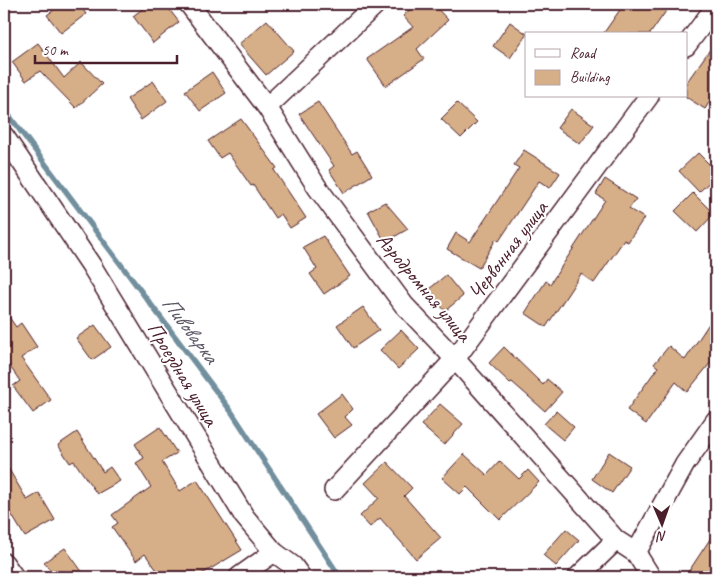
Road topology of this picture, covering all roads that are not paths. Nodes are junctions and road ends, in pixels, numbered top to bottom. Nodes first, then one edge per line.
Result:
1 (189, 4) edge
2 (376, 4) edge
3 (716, 6) edge
4 (688, 43) edge
5 (648, 98) edge
6 (267, 107) junction
7 (4, 136) edge
8 (455, 359) junction
9 (716, 420) edge
10 (334, 490) dead end
11 (616, 540) junction
12 (274, 552) junction
13 (636, 553) junction
14 (4, 563) edge
15 (14, 577) edge
16 (239, 577) edge
17 (301, 577) edge
18 (578, 577) edge
19 (651, 577) edge

1 - 6 street, Аэродромная улица
2 - 6 street
3 - 4 street
5 - 8 street, Червонная улица
6 - 8 street, Аэродромная улица
7 - 12 street, Проездная улица
8 - 10 street, Червонная улица
8 - 11 street, Аэродромная улица
9 - 13 street
11 - 13 street, Аэродромная улица
11 - 18 street
12 - 16 street
12 - 17 street, Проездная улица
13 - 19 street, Аэродромная улица
14 - 15 street

